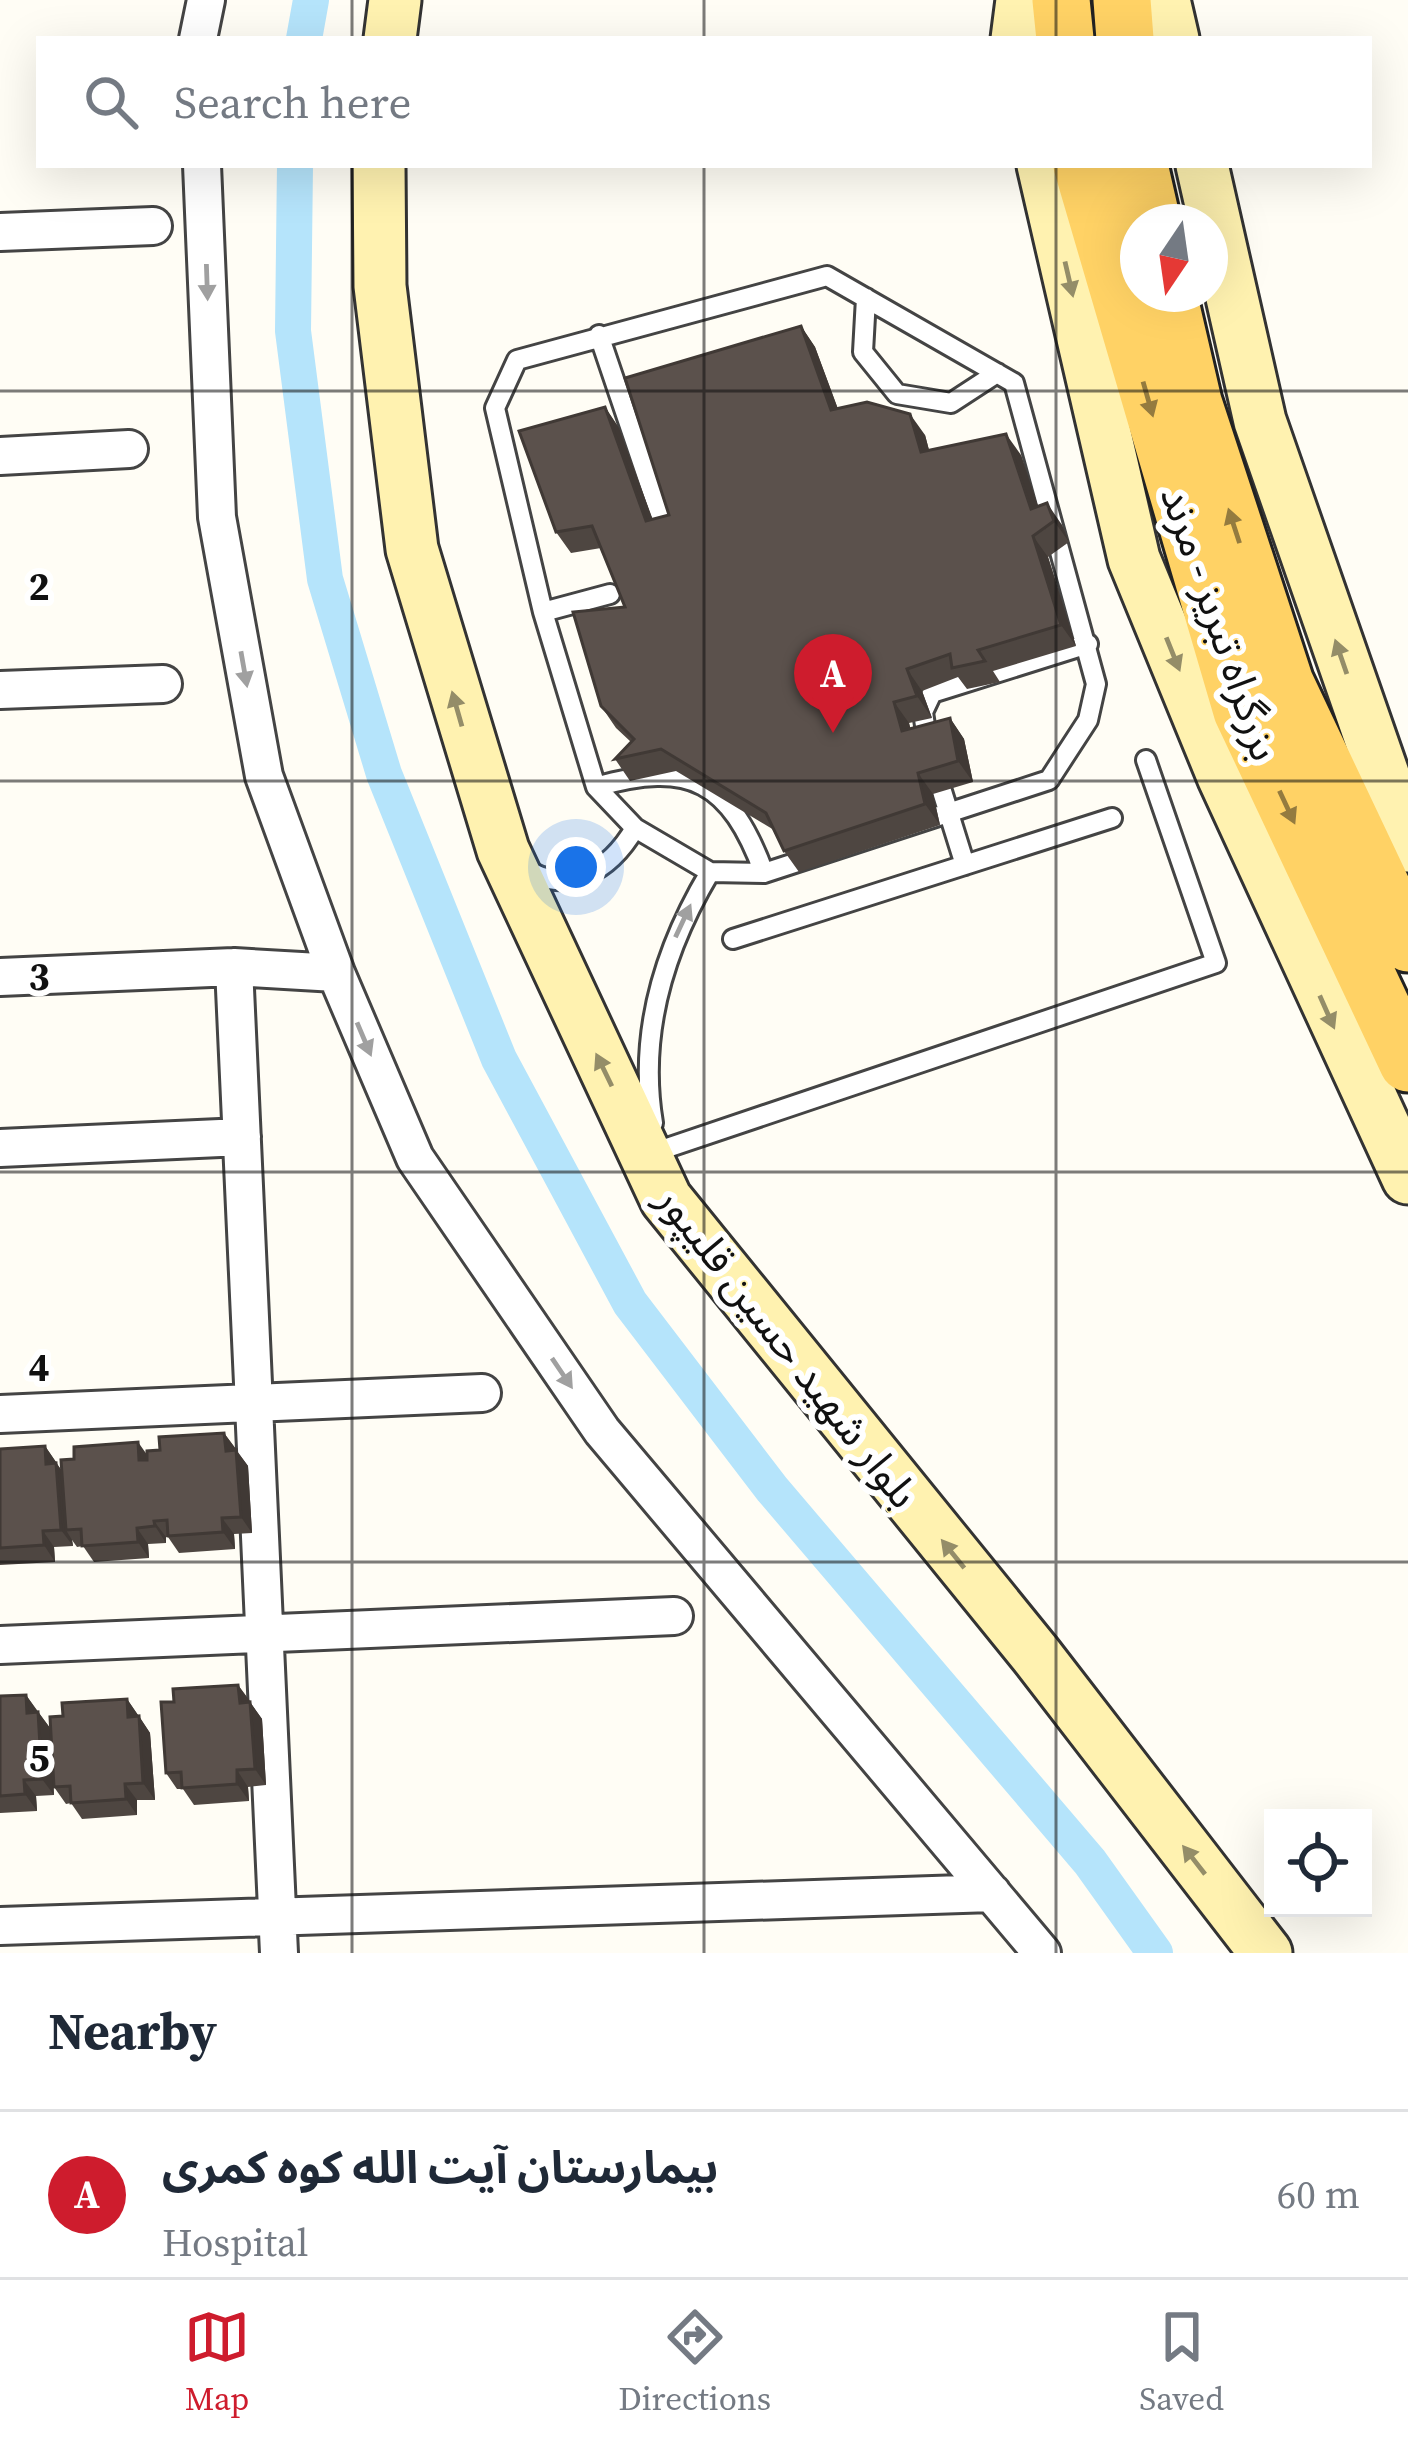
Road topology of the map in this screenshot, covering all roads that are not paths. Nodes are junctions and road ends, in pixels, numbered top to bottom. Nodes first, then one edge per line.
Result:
1 (206, 0) edge
2 (395, 0) edge
3 (1022, 0) edge
4 (1061, 0) edge
5 (1122, 0) edge
6 (1164, 0) edge
7 (199, 36) edge
8 (390, 36) edge
9 (1017, 36) edge
10 (1065, 36) edge
11 (1124, 36) edge
12 (1172, 36) edge
13 (202, 168) edge
14 (380, 168) edge
15 (1044, 168) edge
16 (1083, 168) edge
17 (1140, 168) edge
18 (1203, 168) edge
19 (1148, 204) edge
20 (153, 226) dead end
21 (0, 232) edge
22 (866, 298) junction
23 (1172, 312) edge
24 (599, 335) junction
25 (997, 373) junction
26 (129, 449) dead end
27 (0, 456) edge
28 (658, 512) edge
29 (610, 595) edge
30 (544, 612) junction
31 (1088, 644) junction
32 (163, 684) dead end
33 (0, 690) edge
34 (1146, 760) dead end
35 (596, 787) junction
36 (949, 813) junction
37 (1112, 818) dead end
38 (635, 828) junction
39 (1408, 846) edge
40 (502, 850) junction
41 (965, 865) junction
42 (710, 872) junction
43 (764, 874) junction
44 (733, 939) dead end
45 (1408, 943) edge
46 (234, 967) junction
47 (336, 974) junction
48 (0, 977) edge
49 (1408, 1063) edge
50 (242, 1137) junction
51 (0, 1148) edge
52 (662, 1175) junction
53 (1408, 1178) edge
54 (482, 1393) dead end
55 (254, 1403) junction
56 (0, 1414) edge
57 (674, 1616) dead end
58 (264, 1634) junction
59 (0, 1645) edge
60 (992, 1893) junction
61 (277, 1914) junction
62 (0, 1926) edge
63 (279, 1953) edge
64 (1042, 1953) edge
65 (1266, 1953) edge

1 - 7 street
2 - 8 street
3 - 9 street
4 - 10 main road
5 - 11 main road
6 - 12 street
13 -> 47 street
40 -> 14 street, بلوار شهید حسین قلیپور
15 -> 53 street
16 -> 49 main road, بزرگراه تبریز - مرند
17 - 19 main road
39 -> 18 street
20 - 21 street
22 - 24 lane
22 - 25 lane
22 - 25 lane
45 -> 23 main road
24 - 28 lane
24 - 30 lane
25 - 31 lane
26 - 27 street
29 - 30 lane
30 - 35 lane
31 - 36 lane
31 - 36 lane
32 - 33 street
34 - 52 lane
35 - 38 lane
35 - 43 lane
36 - 41 lane
36 - 43 lane
37 - 41 lane
38 - 40 lane
38 - 42 lane
52 -> 40 street, بلوار شهید حسین قلیپور
41 - 44 lane
42 - 43 lane
52 -> 42 lane
46 - 47 street
46 - 48 street
46 - 50 street
47 -> 60 street
50 - 51 street
50 - 55 street
65 -> 52 street, بلوار شهید حسین قلیپور
54 - 55 street
55 - 56 street
55 - 58 street
57 - 58 street
58 - 59 street
58 - 61 street
60 - 61 street
60 - 64 street
61 - 62 street
61 - 63 street

